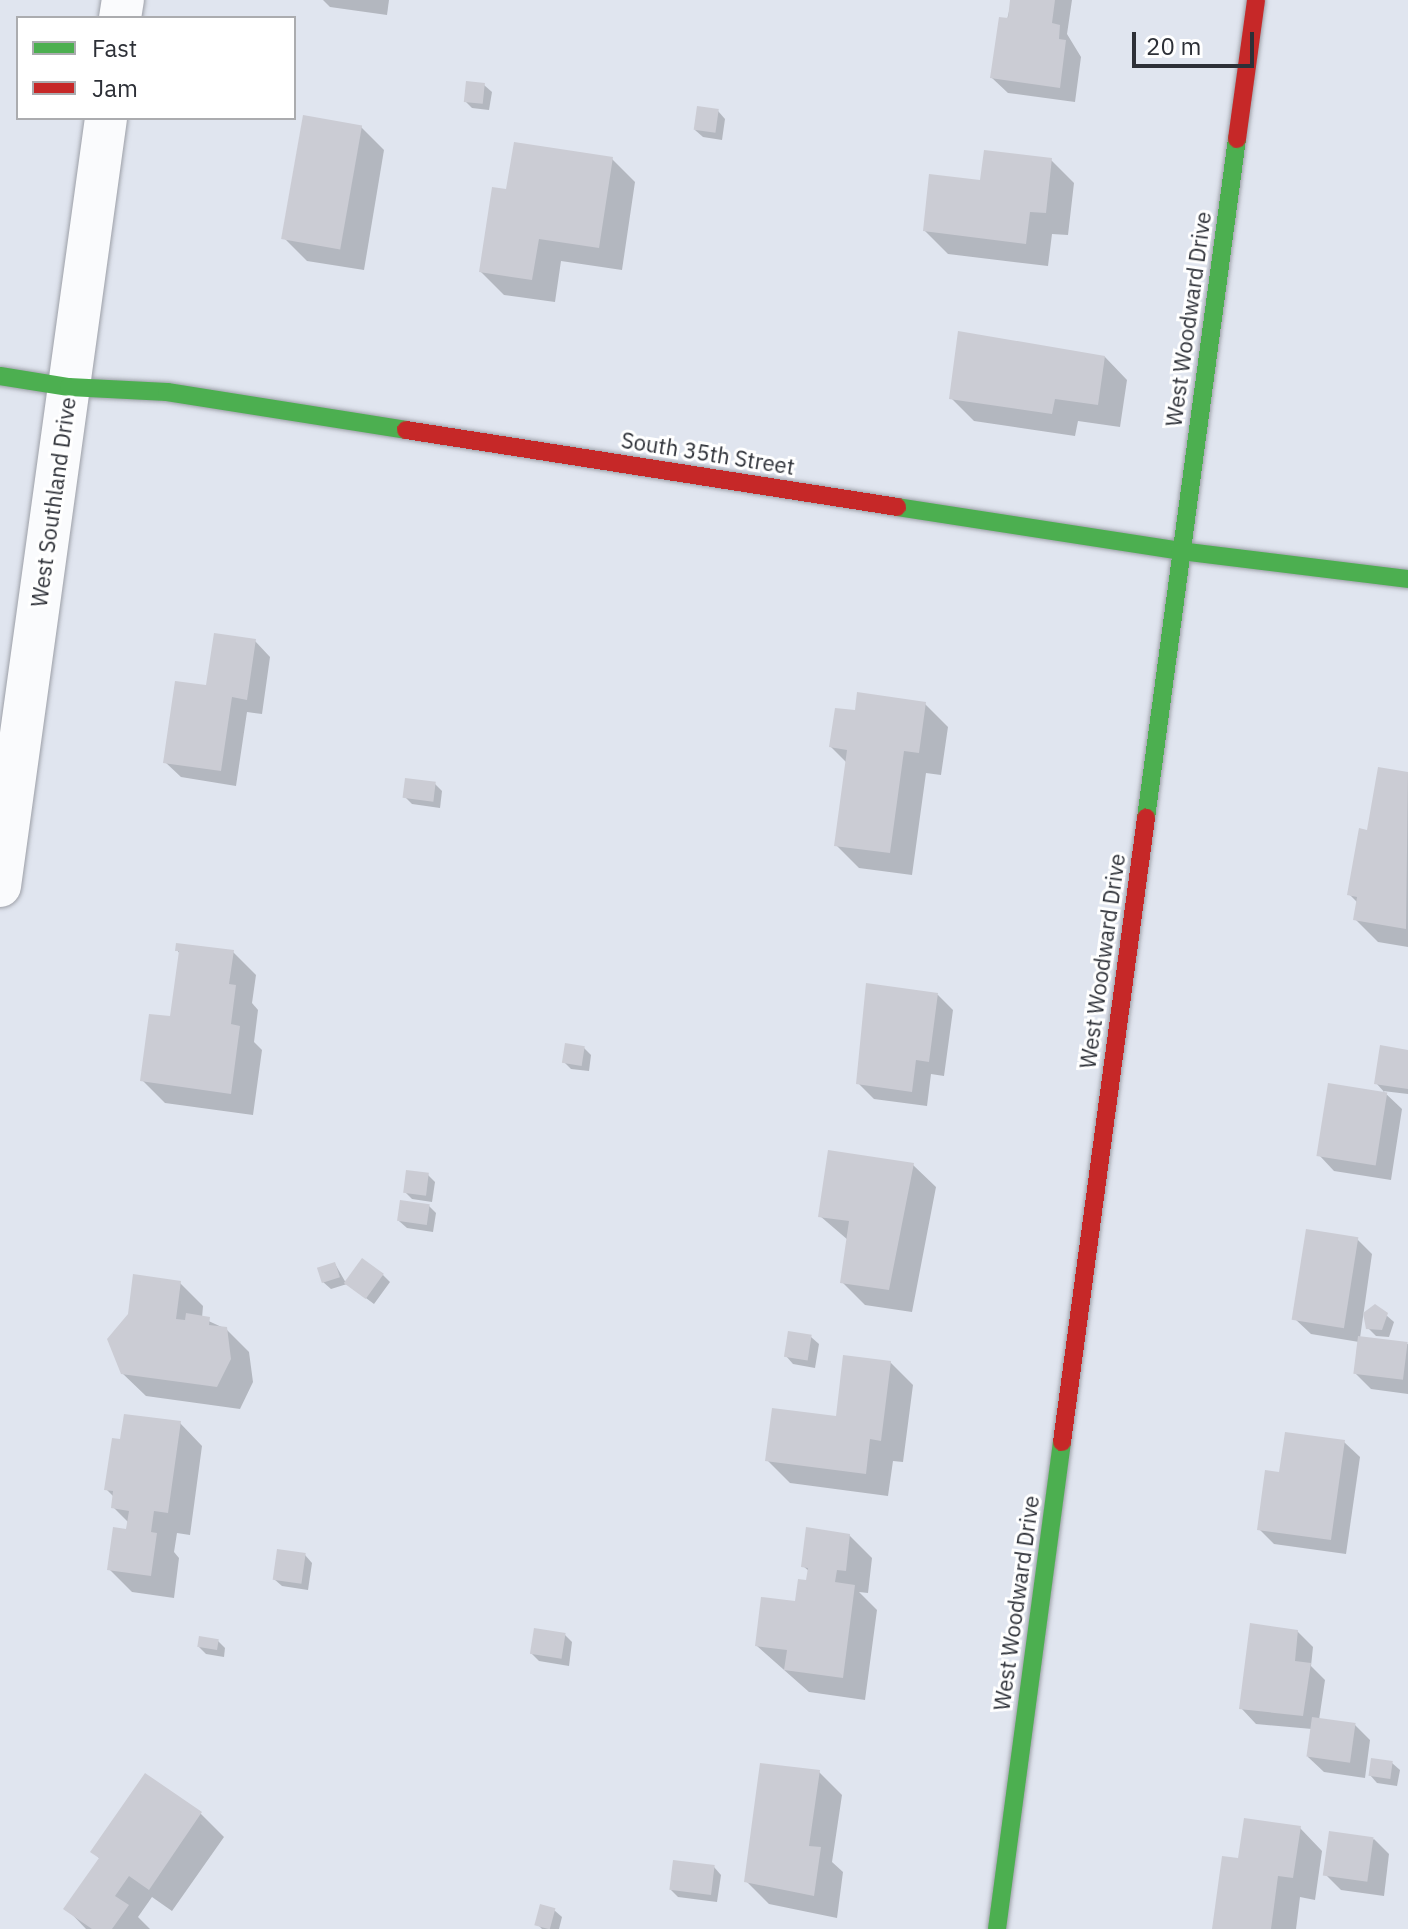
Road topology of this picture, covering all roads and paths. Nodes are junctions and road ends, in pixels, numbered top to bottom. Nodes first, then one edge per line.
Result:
1 (1256, 0) edge
2 (106, 120) edge
3 (0, 376) edge
4 (69, 387) junction
5 (1180, 551) junction
6 (1408, 579) edge
7 (0, 886) edge
8 (997, 1929) edge

1 - 5 street, West Woodward Drive
2 - 4 street, West Southland Drive
3 - 4 street, South 35th Street
4 - 5 street, South 35th Street
4 - 7 street, West Southland Drive
5 - 6 street, South 35th Street
5 - 8 street, West Woodward Drive

